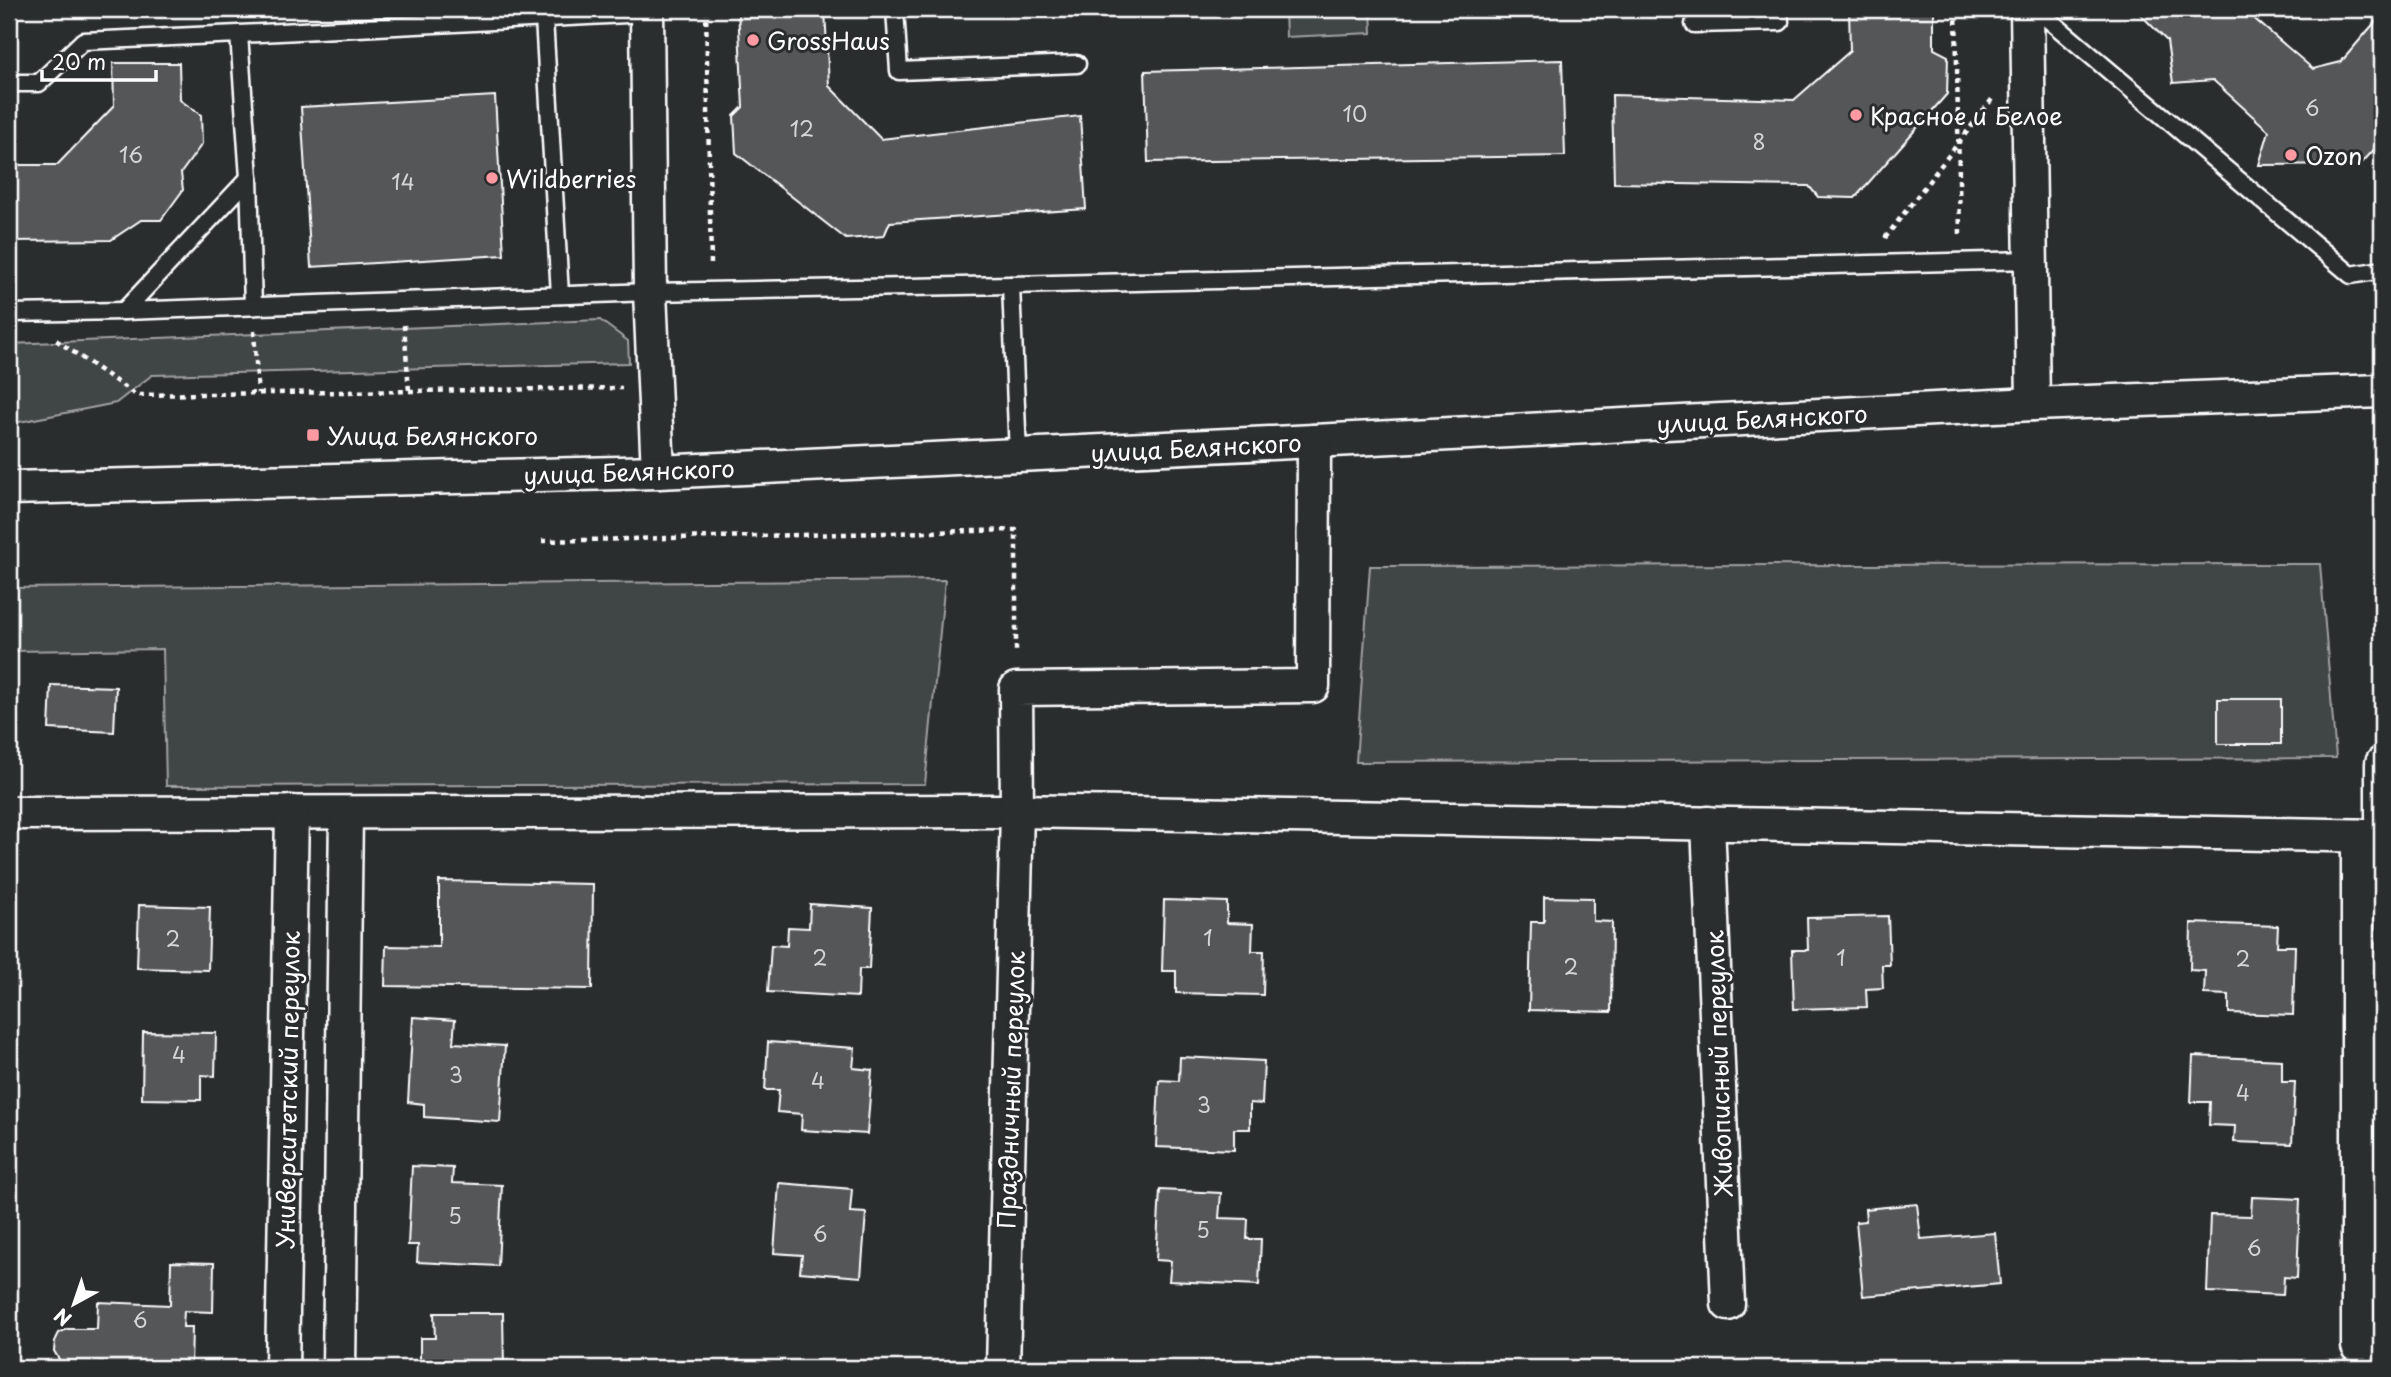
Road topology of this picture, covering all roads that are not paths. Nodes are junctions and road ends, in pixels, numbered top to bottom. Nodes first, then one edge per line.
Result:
1 (895, 9) edge
2 (1779, 9) edge
3 (2027, 9) edge
4 (2036, 9) edge
5 (647, 11) edge
6 (544, 18) junction
7 (1694, 24) dead end
8 (239, 34) junction
9 (1077, 64) dead end
10 (9, 83) edge
11 (248, 178) junction
12 (2031, 260) junction
13 (2382, 270) edge
14 (1011, 285) junction
15 (650, 292) junction
16 (560, 295) junction
17 (253, 305) junction
18 (124, 311) junction
19 (13, 313) edge
20 (2382, 391) edge
21 (2033, 404) junction
22 (1314, 441) junction
23 (1018, 455) junction
24 (658, 472) junction
25 (9, 488) edge
26 (2382, 763) edge
27 (1017, 811) junction
28 (292, 812) junction
29 (9, 813) edge
30 (346, 813) junction
31 (2382, 816) edge
32 (1708, 823) junction
33 (2370, 836) edge
34 (1728, 1304) dead end
35 (2370, 1345) edge
36 (282, 1368) edge
37 (339, 1368) edge
38 (1003, 1368) edge

1 - 9 lane
2 - 7 lane
3 - 12 street
4 - 13 lane
5 - 6 lane
5 - 15 street
6 - 8 lane
6 - 16 lane
8 - 10 lane
8 - 11 lane
11 - 17 lane
11 - 18 lane
12 - 14 lane
12 - 21 street
14 - 15 lane
14 - 23 lane
15 - 16 lane
15 - 24 street
16 - 17 lane
17 - 18 lane
18 - 19 lane
20 - 21 street, улица Белянского
21 - 22 street, улица Белянского
22 - 23 street, улица Белянского
22 - 27 street, Праздничный переулок
23 - 24 street, улица Белянского
24 - 25 street, улица Белянского
26 - 31 street
27 - 30 street
27 - 32 street
27 - 38 street, Праздничный переулок
28 - 29 street
28 - 30 street
28 - 36 street, Университетский переулок
30 - 37 street
32 - 33 street
32 - 34 street, Живописный переулок
33 - 35 street

